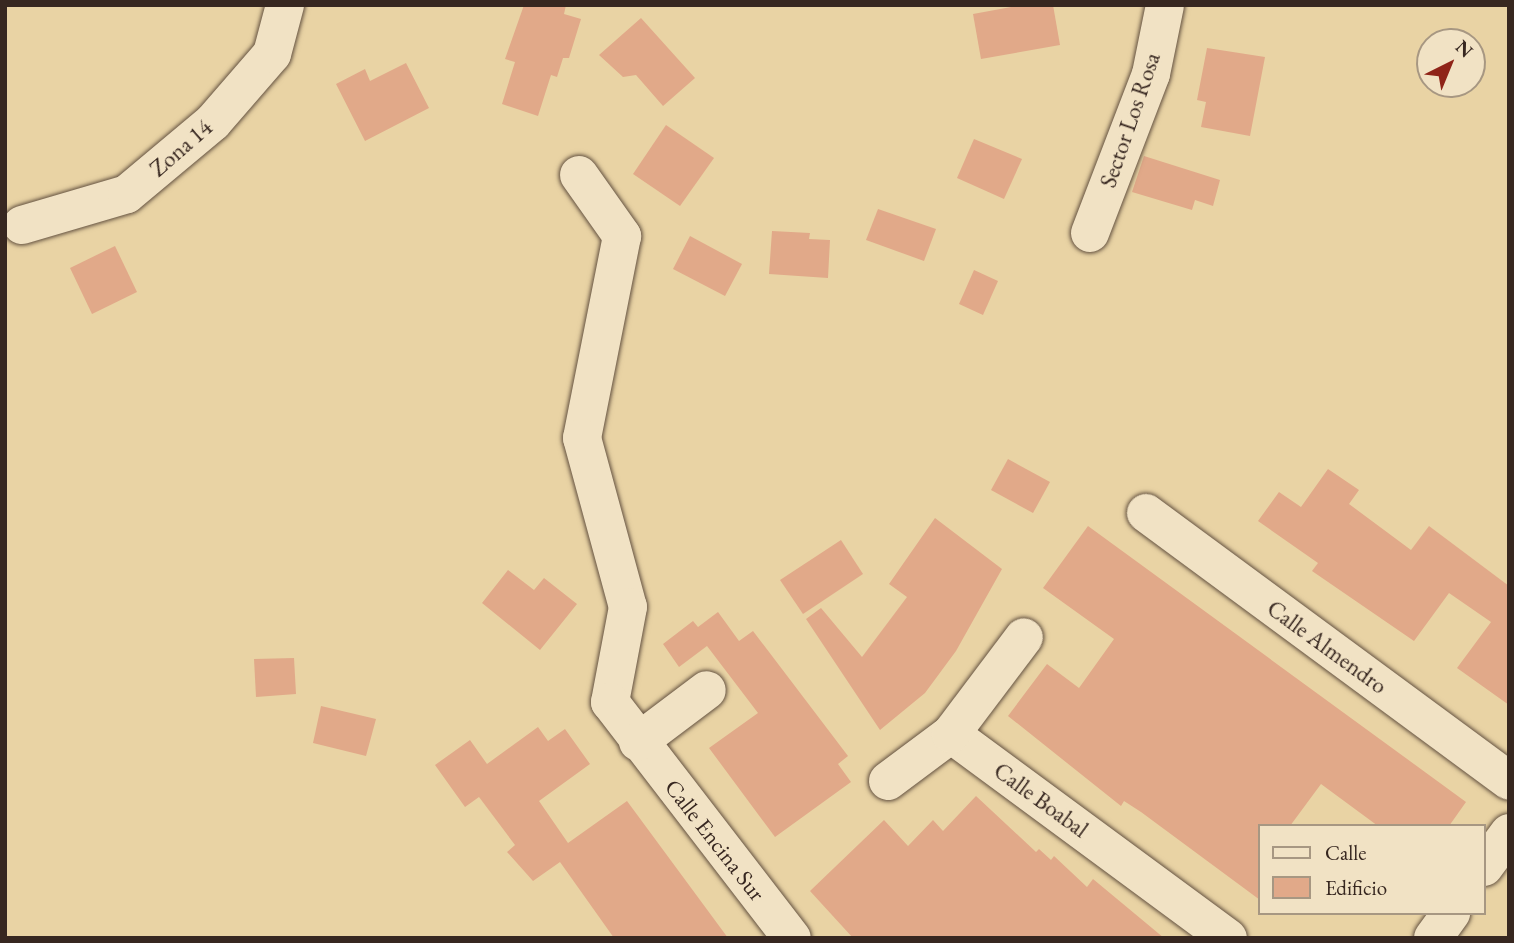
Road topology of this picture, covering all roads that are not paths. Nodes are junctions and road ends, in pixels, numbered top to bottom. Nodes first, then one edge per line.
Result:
1 (285, 5) edge
2 (1166, 5) edge
3 (579, 175) dead end
4 (22, 225) dead end
5 (1090, 233) dead end
6 (1146, 513) dead end
7 (1024, 637) dead end
8 (707, 690) dead end
9 (951, 734) junction
10 (638, 742) junction
11 (888, 781) dead end
12 (1509, 781) edge
13 (1509, 833) edge
14 (1486, 864) edge
15 (1450, 915) edge
16 (792, 938) edge
17 (1228, 938) edge
18 (1433, 938) edge

1 - 4 street, Zona 14
2 - 5 street, Sector Los Rosa
3 - 10 street, Calle Encina Sur
6 - 12 street, Calle Almendro
7 - 9 street
8 - 10 street
9 - 11 street
9 - 17 street, Calle Boabal
10 - 16 street, Calle Encina Sur
13 - 14 street
15 - 18 street

